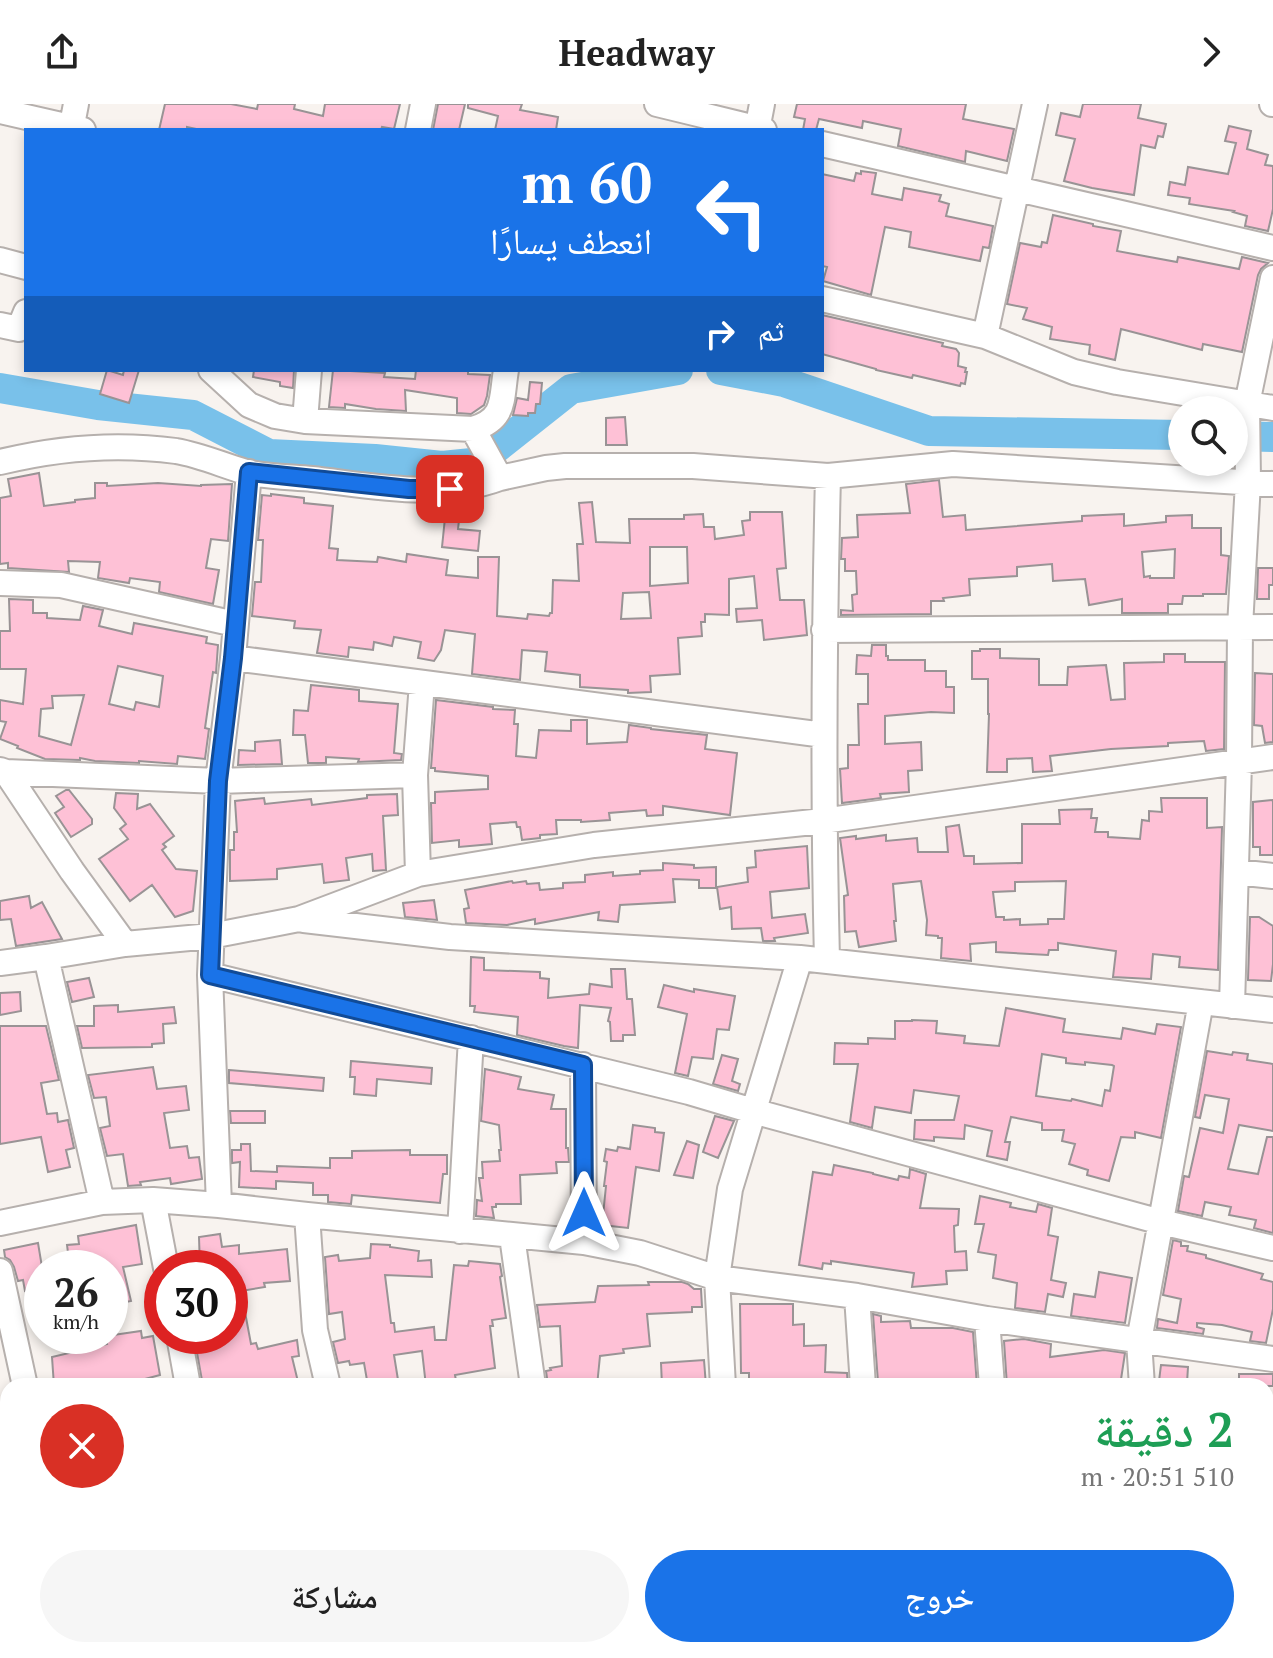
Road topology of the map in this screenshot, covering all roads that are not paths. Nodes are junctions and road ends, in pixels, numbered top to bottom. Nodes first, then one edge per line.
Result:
1 (423, 104) edge
2 (657, 104) edge
3 (762, 104) edge
4 (1035, 104) edge
5 (0, 111) edge
6 (76, 123) edge
7 (418, 128) edge
8 (755, 128) edge
9 (759, 128) edge
10 (824, 144) edge
11 (1016, 189) junction
12 (1273, 248) edge
13 (0, 260) edge
14 (24, 266) edge
15 (1273, 278) edge
16 (824, 299) edge
17 (24, 317) edge
18 (0, 325) edge
19 (985, 336) junction
20 (213, 372) edge
21 (309, 372) edge
22 (506, 372) edge
23 (1200, 396) edge
24 (1248, 399) edge
25 (1248, 404) edge
26 (1273, 408) edge
27 (305, 421) junction
28 (473, 429) junction
29 (0, 462) edge
30 (249, 472) junction
31 (828, 476) junction
32 (1248, 476) edge
33 (500, 478) junction
34 (1248, 482) junction
35 (1273, 484) edge
36 (0, 583) edge
37 (235, 624) junction
38 (1240, 627) junction
39 (1273, 627) edge
40 (824, 630) junction
41 (233, 658) junction
42 (422, 683) junction
43 (824, 735) junction
44 (1273, 757) edge
45 (1239, 762) junction
46 (3, 771) edge
47 (415, 775) junction
48 (218, 781) junction
49 (823, 821) junction
50 (1236, 872) junction
51 (418, 874) junction
52 (1273, 876) edge
53 (299, 919) junction
54 (211, 936) junction
55 (125, 944) junction
56 (46, 957) junction
57 (800, 958) junction
58 (827, 960) junction
59 (0, 963) edge
60 (210, 975) junction
61 (1201, 1002) junction
62 (1232, 1006) junction
63 (1273, 1010) edge
64 (471, 1038) junction
65 (583, 1065) junction
66 (753, 1111) junction
67 (153, 1200) junction
68 (102, 1202) junction
69 (219, 1205) junction
70 (307, 1215) junction
71 (1161, 1222) junction
72 (0, 1223) edge
73 (460, 1231) junction
74 (512, 1236) junction
75 (584, 1242) junction
76 (1273, 1248) edge
77 (163, 1250) edge
78 (0, 1271) edge
79 (717, 1278) junction
80 (857, 1296) junction
81 (987, 1319) junction
82 (1139, 1341) junction
83 (182, 1354) edge
84 (1273, 1359) edge
85 (10, 1361) edge
86 (187, 1378) edge
87 (326, 1378) edge
88 (532, 1378) edge
89 (723, 1378) edge
90 (862, 1378) edge
91 (991, 1378) edge
92 (1141, 1378) edge

1 - 7 street
2 - 8 street
3 - 9 street
4 - 11 street
5 - 6 street
10 - 11 street
11 - 12 street
11 - 19 street
13 - 14 street
15 - 24 street
16 - 19 street
17 - 18 street
19 - 23 street
20 - 27 street
21 - 27 street
22 - 28 street
25 - 26 street
27 - 28 street
28 - 33 street
29 - 30 street
30 - 33 street
30 - 37 street
31 - 33 street
31 - 34 street
31 - 40 street
32 - 34 street
34 - 35 street
34 - 38 street
36 - 37 street
37 - 41 street
38 - 39 street
38 - 40 street
38 - 45 street
40 - 43 street
41 - 42 street
41 - 48 street
42 - 43 street
42 - 47 street
43 - 49 street
44 - 45 street
45 - 49 street
45 - 50 street
46 - 48 street
46 - 55 street
47 - 48 street
47 - 51 street
48 - 54 street
49 - 51 street
49 - 58 street
50 - 52 street
50 - 62 street
51 - 53 street
53 - 54 street
53 - 57 street
54 - 55 street
54 - 60 street
55 - 56 street
56 - 59 street
56 - 68 street
57 - 58 street
57 - 66 street
58 - 61 street
60 - 64 street
60 - 69 street
61 - 62 street
61 - 71 street
62 - 63 street
64 - 65 street
64 - 73 street
65 - 66 street
65 - 75 street
66 - 71 street
66 - 79 street
67 - 68 street
67 - 69 street
67 - 77 street
68 - 72 street
69 - 70 street
70 - 73 street
70 - 87 street
71 - 76 street
71 - 82 street
73 - 74 street
74 - 75 street
74 - 88 street
75 - 79 street
78 - 85 street
79 - 80 street
79 - 89 street
80 - 81 street
80 - 90 street
81 - 82 street
81 - 91 street
82 - 84 street
82 - 92 street
83 - 86 street

